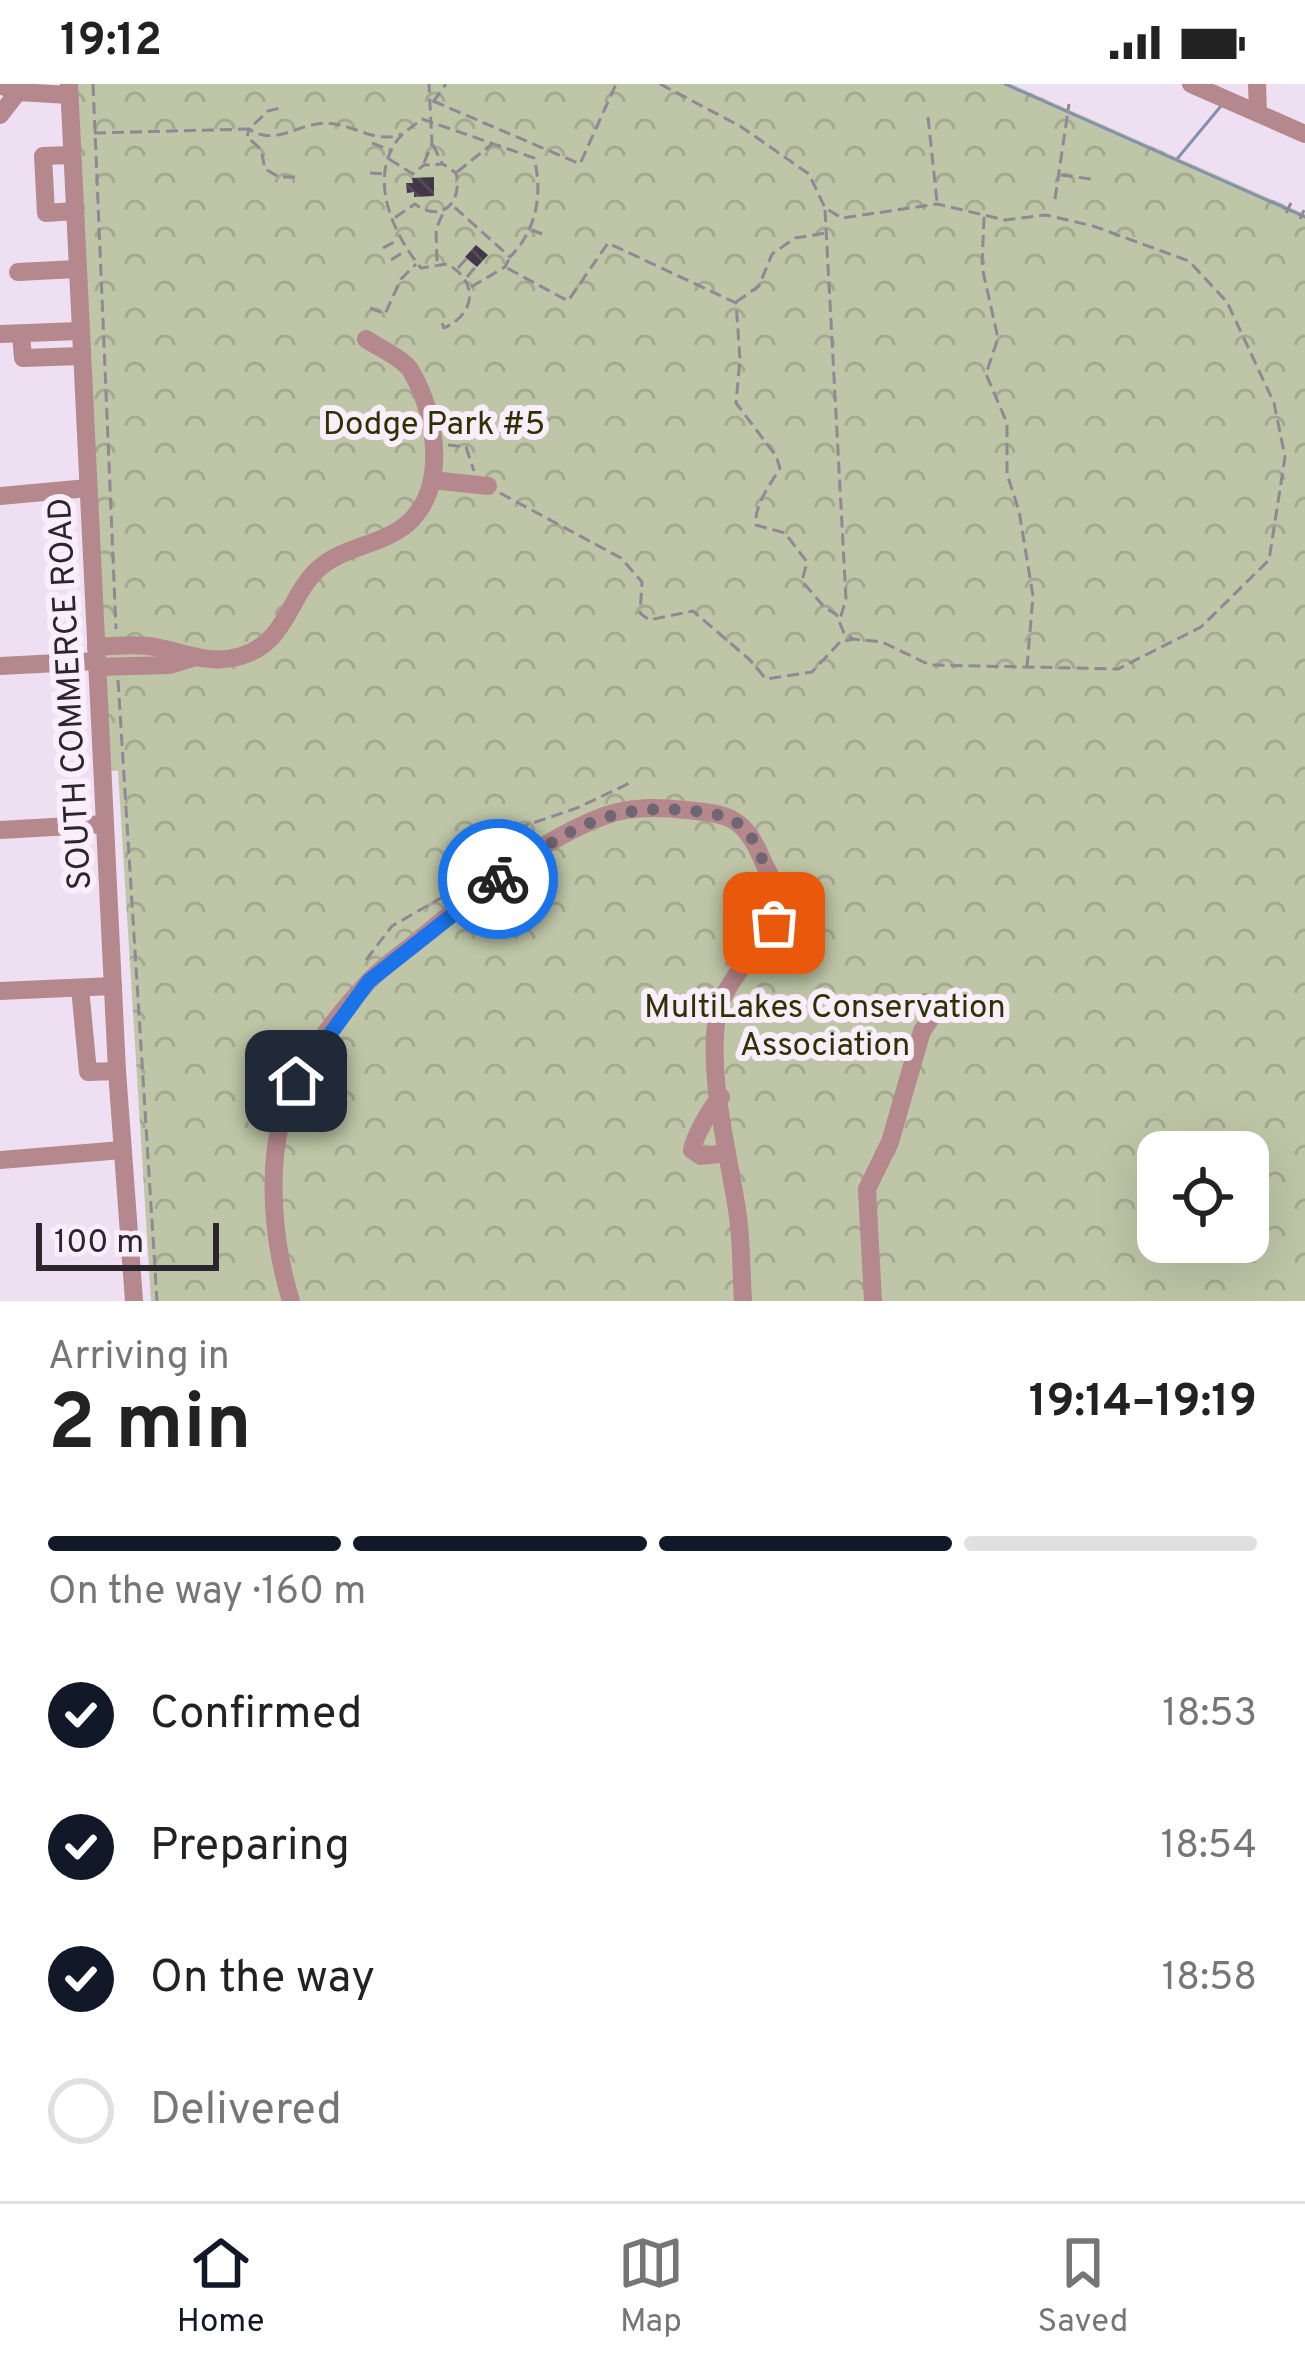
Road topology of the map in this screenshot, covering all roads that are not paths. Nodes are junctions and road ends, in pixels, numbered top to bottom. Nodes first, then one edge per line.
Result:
1 (1191, 84) edge
2 (1257, 84) edge
3 (9, 89) edge
4 (69, 90) edge
5 (1258, 113) junction
6 (0, 115) edge
7 (1305, 134) edge
8 (72, 155) junction
9 (74, 211) junction
10 (76, 268) junction
11 (18, 272) dead end
12 (80, 331) junction
13 (0, 334) edge
14 (21, 334) junction
15 (366, 339) dead end
16 (81, 356) junction
17 (432, 480) junction
18 (479, 485) road end
19 (88, 488) junction
20 (0, 496) edge
21 (97, 658) junction
22 (0, 666) edge
23 (105, 824) junction
24 (0, 830) edge
25 (112, 986) junction
26 (80, 988) junction
27 (0, 991) edge
28 (926, 1002) dead end
29 (116, 1071) junction
30 (721, 1097) junction
31 (122, 1150) junction
32 (727, 1153) junction
33 (0, 1160) edge
34 (134, 1301) edge
35 (291, 1301) edge
36 (743, 1301) edge
37 (873, 1301) edge

1 - 5 street
2 - 5 street
3 - 4 street
3 - 6 street
4 - 8 street, SOUTH COMMERCE ROAD
5 - 7 street
8 - 9 street, SOUTH COMMERCE ROAD
8 - 9 street
9 - 10 street, SOUTH COMMERCE ROAD
10 - 11 street
10 - 12 street, SOUTH COMMERCE ROAD
12 - 14 street
12 - 16 street, SOUTH COMMERCE ROAD
13 - 14 street
14 - 16 street
15 - 17 street
16 - 19 street, SOUTH COMMERCE ROAD
17 - 18 street
17 - 21 street
19 - 20 street
19 - 21 street, SOUTH COMMERCE ROAD
21 - 22 street
21 - 23 street, SOUTH COMMERCE ROAD
23 - 24 street
23 - 25 street, SOUTH COMMERCE ROAD
25 - 26 street
25 - 29 street, SOUTH COMMERCE ROAD
26 - 27 street
26 - 29 street
28 - 37 street
29 - 31 street, SOUTH COMMERCE ROAD
30 - 32 street
30 - 32 street
30 - 35 street
31 - 33 street
31 - 34 street, SOUTH COMMERCE ROAD
32 - 36 street

